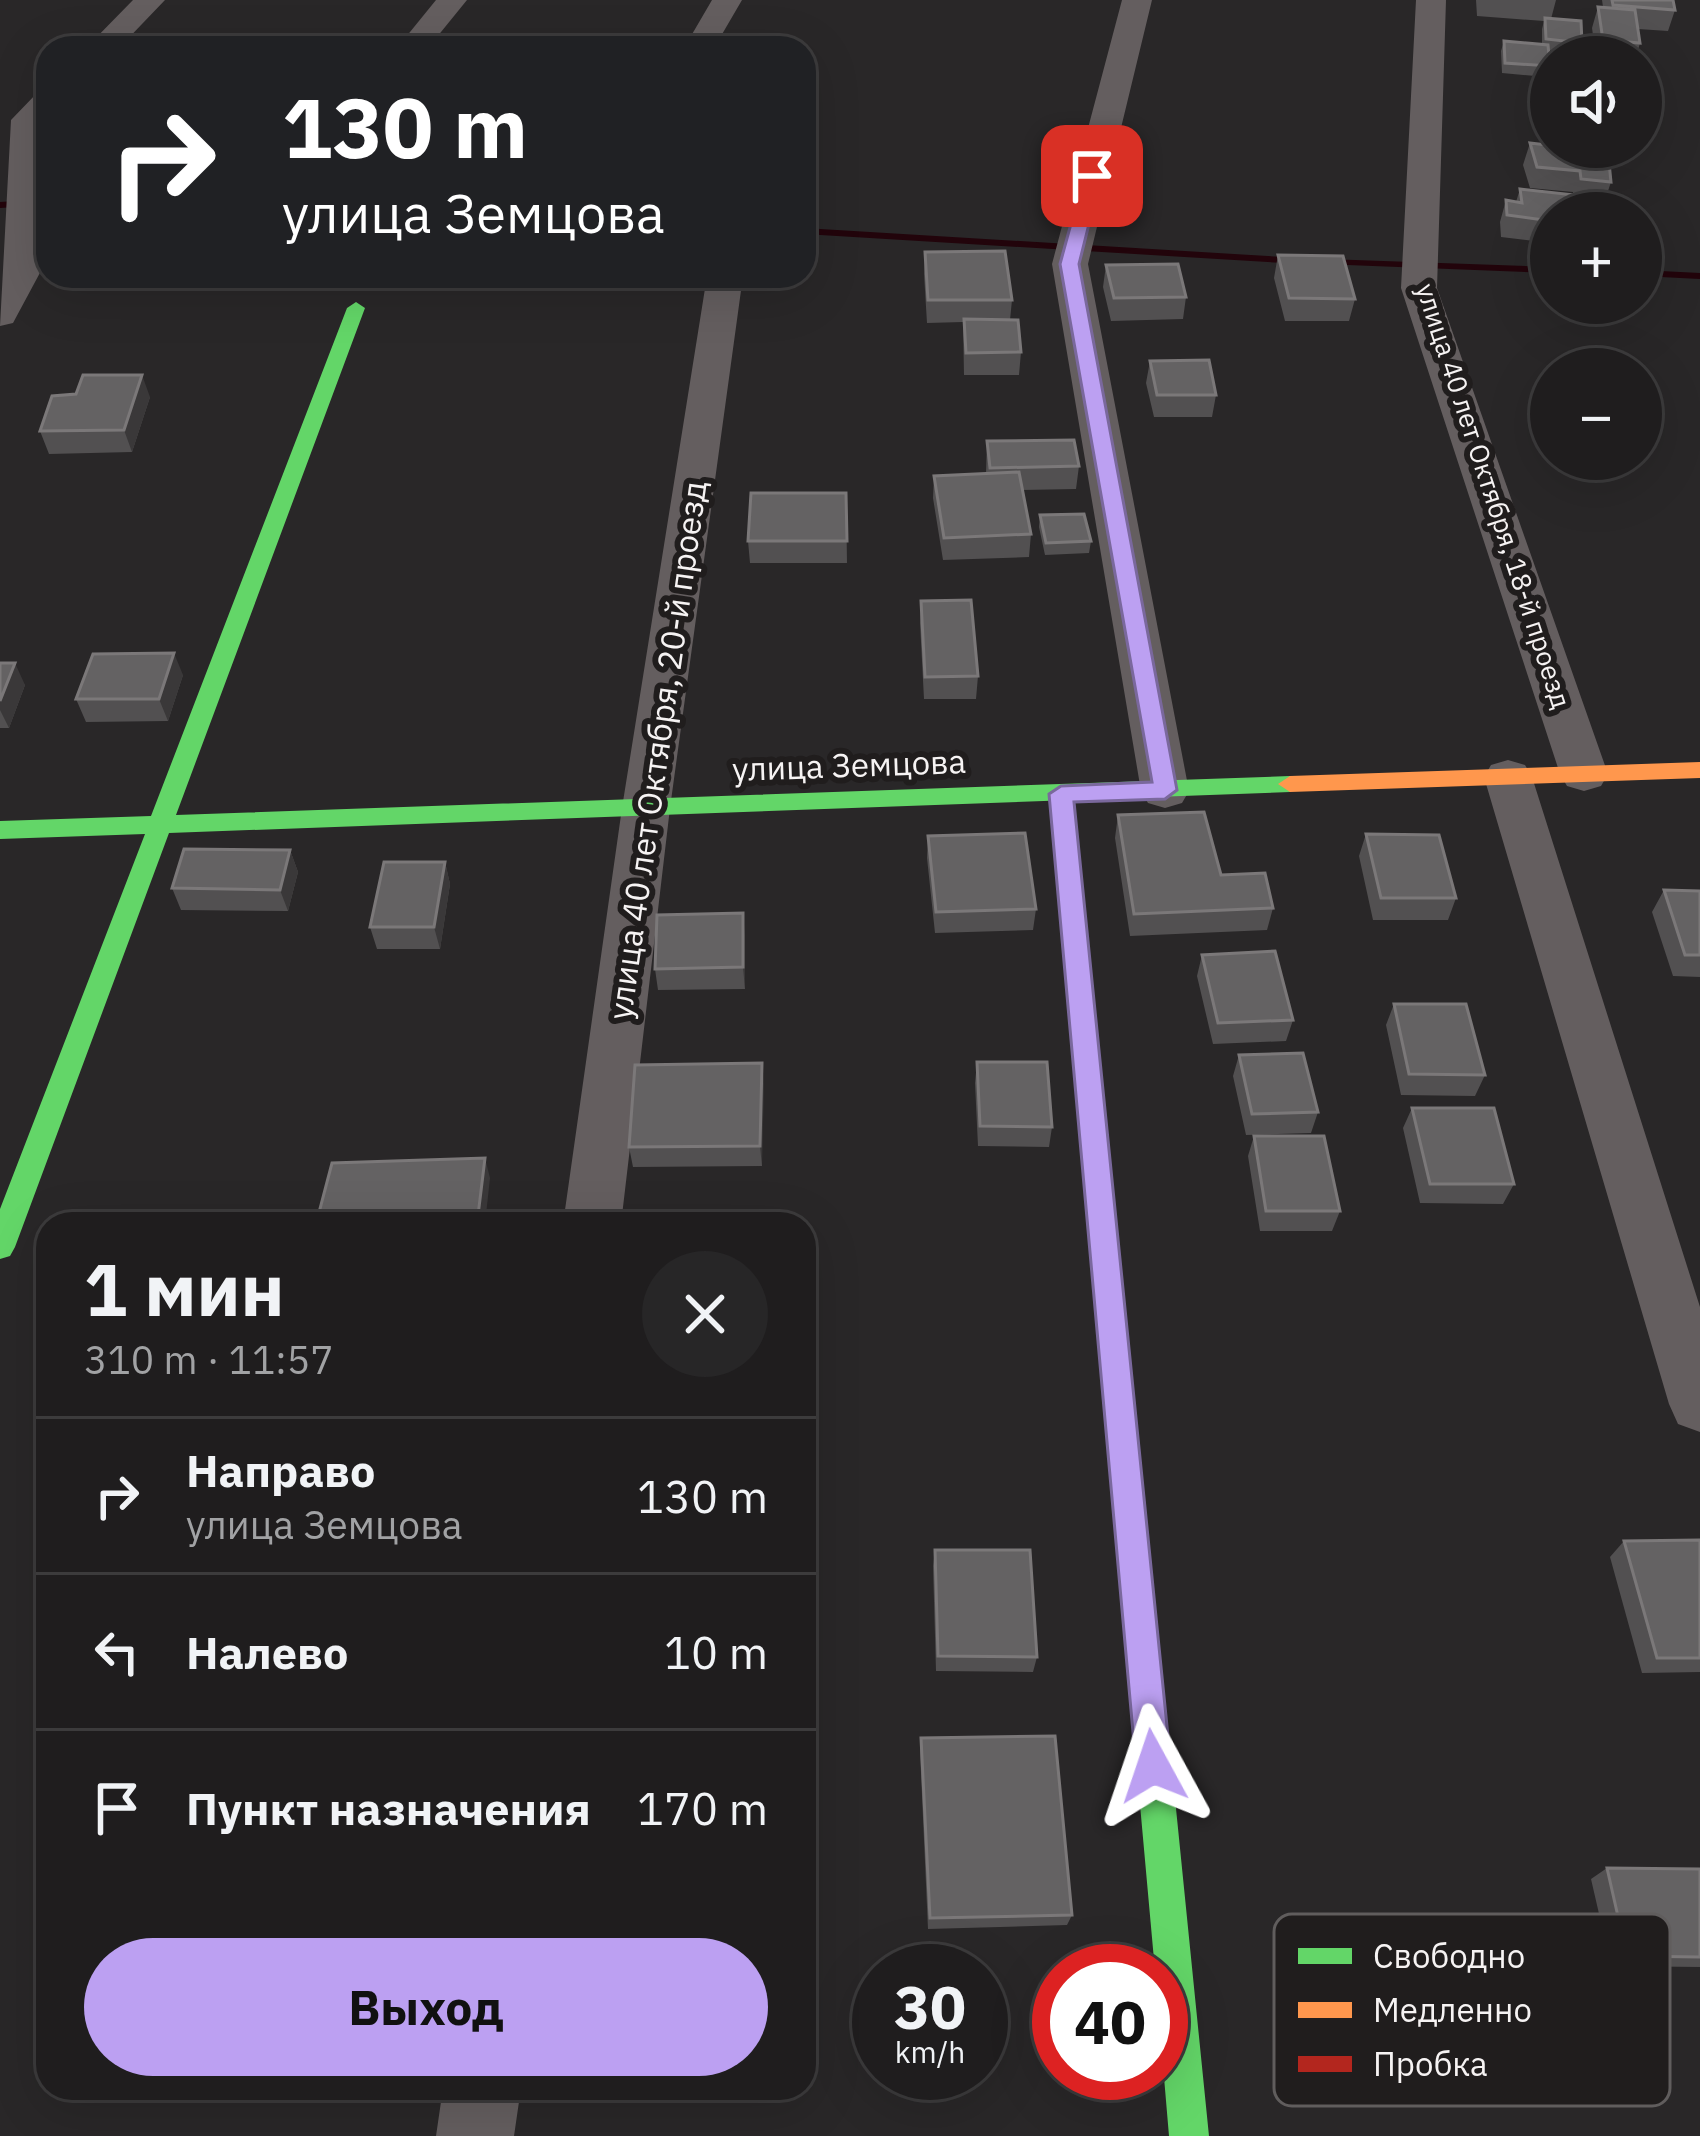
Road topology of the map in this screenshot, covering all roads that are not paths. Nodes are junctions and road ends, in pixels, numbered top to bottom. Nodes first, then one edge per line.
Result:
1 (150, 0) edge
2 (452, 0) edge
3 (727, 0) edge
4 (1137, 0) edge
5 (1431, 0) edge
6 (113, 36) edge
7 (422, 36) edge
8 (706, 36) edge
9 (36, 111) edge
10 (723, 288) edge
11 (356, 308) dead end
12 (0, 314) edge
13 (1700, 770) edge
14 (1584, 774) junction
15 (1508, 777) junction
16 (1165, 790) junction
17 (1061, 794) junction
18 (646, 808) junction
19 (161, 824) junction
20 (0, 830) edge
21 (594, 1212) edge
22 (0, 1246) edge
23 (1700, 1404) edge
24 (480, 2100) edge
25 (476, 2136) edge
26 (1189, 2136) edge

1 - 6 street
2 - 7 street
3 - 8 street
4 - 16 street
5 - 14 street, улица 40 лет Октября, 18-й проезд
9 - 12 street
10 - 18 street, улица 40 лет Октября, 20-й проезд
11 - 19 street
13 - 14 street, улица Земцова
14 - 15 street, улица Земцова
15 - 16 street, улица Земцова
15 - 23 street
16 - 17 street, улица Земцова
17 - 18 street, улица Земцова
17 - 26 street
18 - 19 street, улица Земцова
18 - 21 street, улица 40 лет Октября, 20-й проезд
19 - 20 street, улица Земцова
19 - 22 street
24 - 25 street

